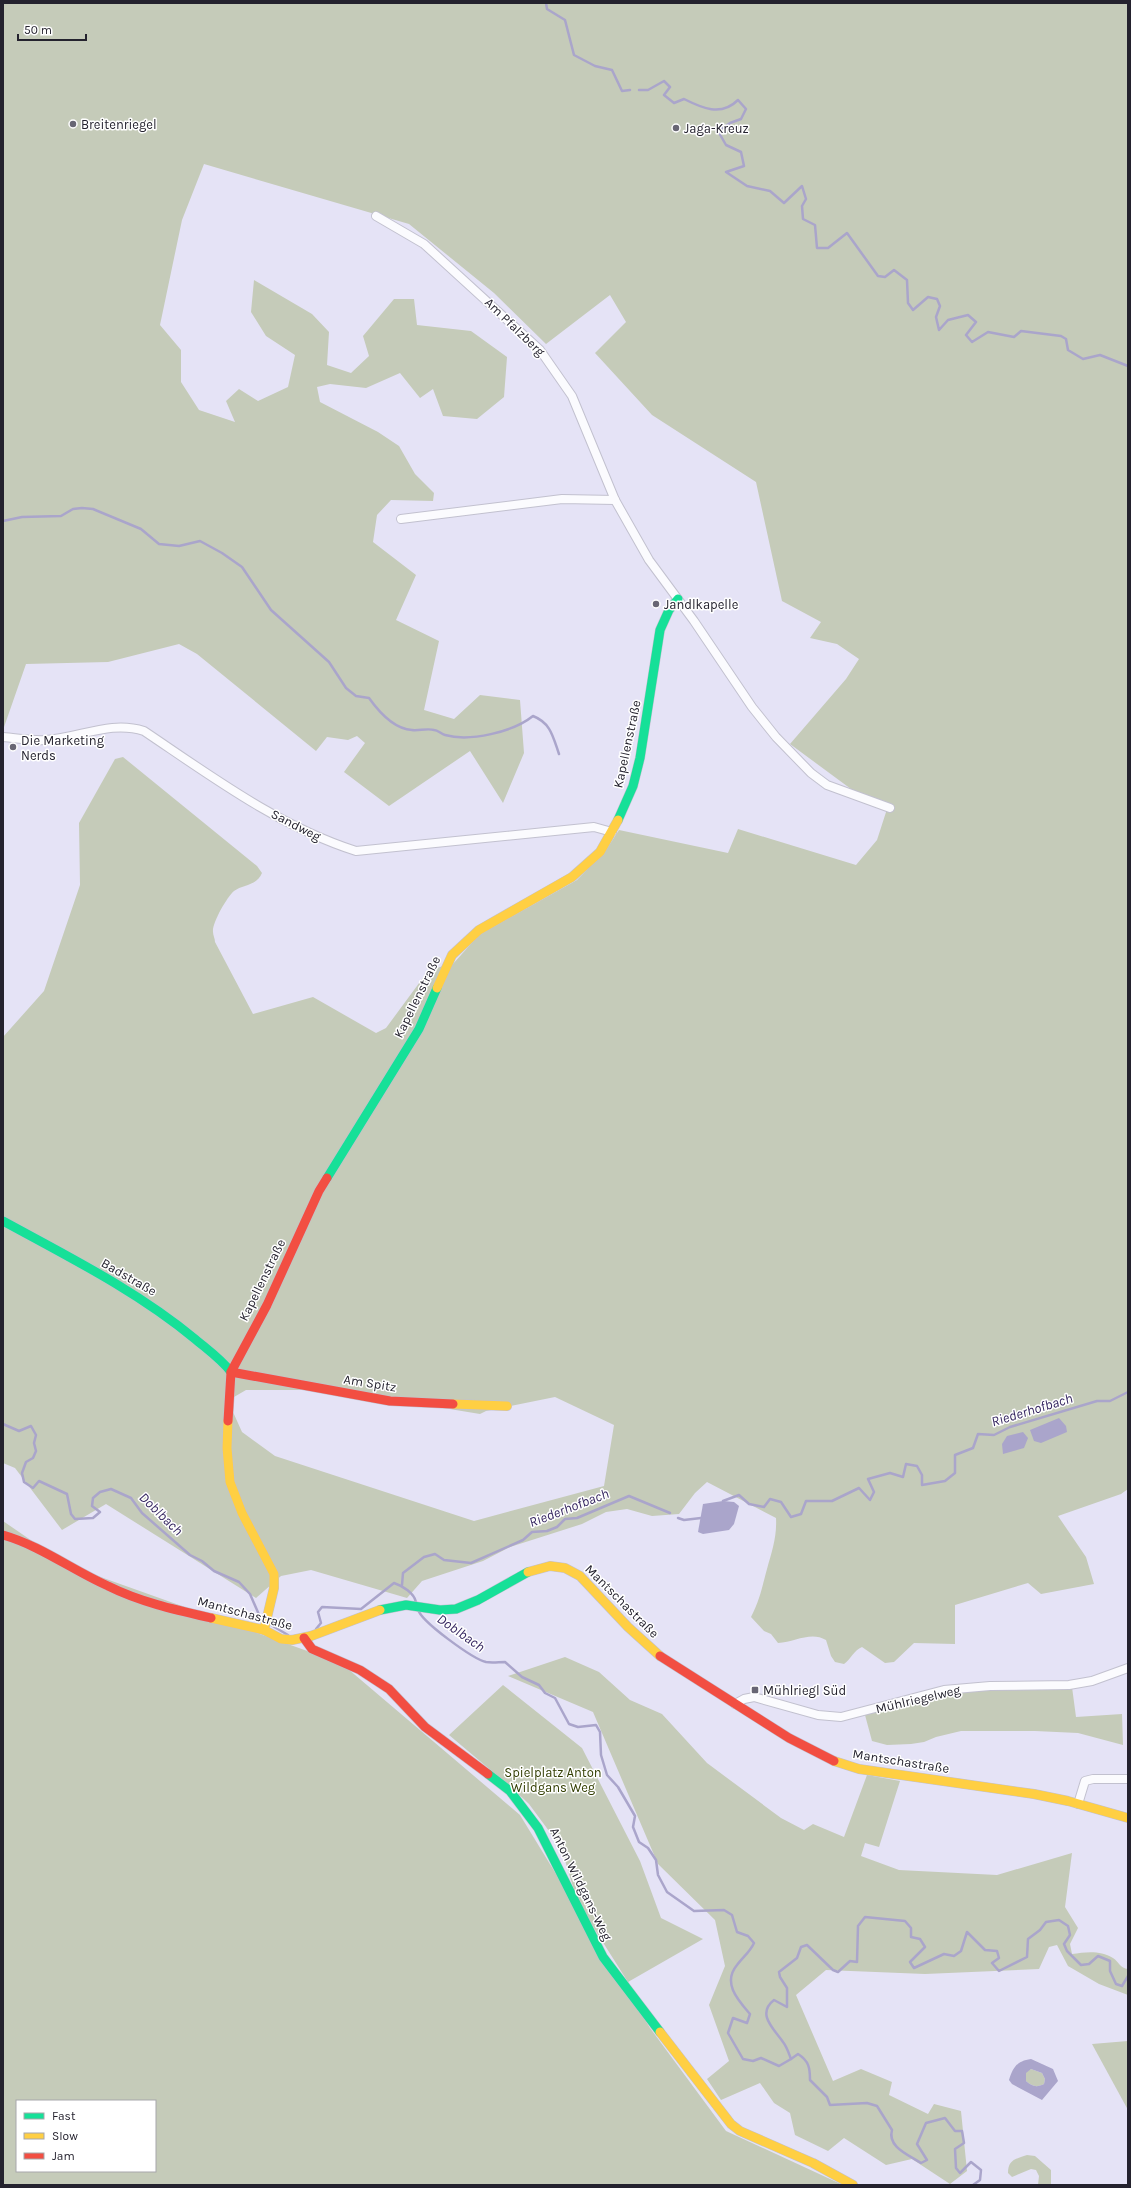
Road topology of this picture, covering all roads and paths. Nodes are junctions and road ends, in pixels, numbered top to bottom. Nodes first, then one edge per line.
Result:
1 (376, 216) dead end
2 (615, 500) junction
3 (401, 519) dead end
4 (678, 599) junction
5 (3, 737) edge
6 (890, 808) dead end
7 (612, 832) junction
8 (3, 1221) edge
9 (231, 1372) junction
10 (507, 1406) dead end
11 (3, 1535) edge
12 (264, 1630) junction
13 (304, 1638) junction
14 (1128, 1668) edge
15 (735, 1704) junction
16 (1128, 1779) edge
17 (1078, 1804) junction
18 (1128, 1818) edge
19 (853, 2185) edge

1 - 2 street, Am Pfalzberg
2 - 3 street
2 - 4 street, Am Pfalzberg
4 - 6 street
4 - 7 street, Kapellenstraße
5 - 7 street, Sandweg
7 - 9 street, Kapellenstraße
8 - 9 street, Badstraße
9 - 10 street, Am Spitz
9 - 12 street, Kapellenstraße
11 - 12 street, Mantschastraße
12 - 13 street, Mantschastraße
13 - 15 street, Mantschastraße
13 - 19 street, Anton Wildgans-Weg
14 - 15 street, Mühlriegelweg
15 - 17 street, Mantschastraße
16 - 17 street
17 - 18 street, Mantschastraße

